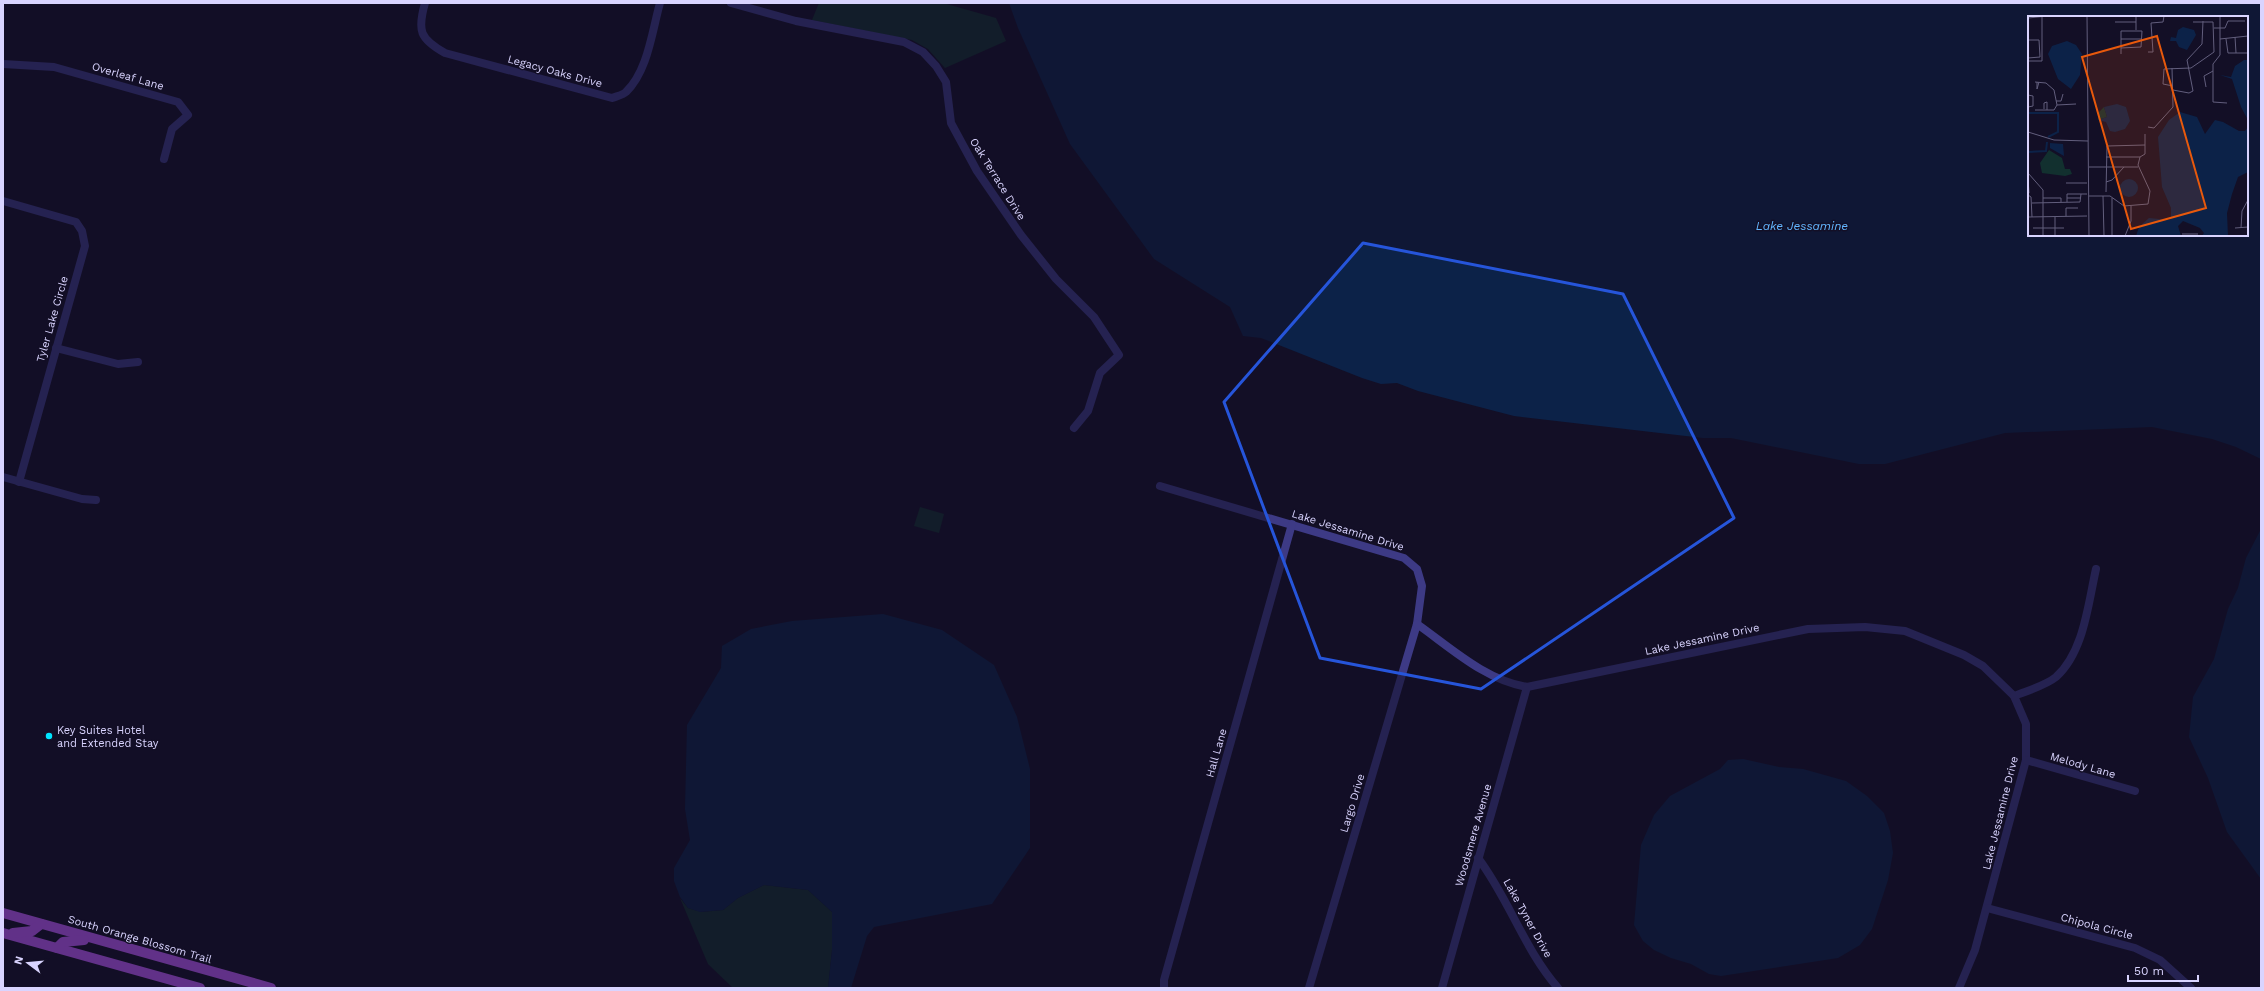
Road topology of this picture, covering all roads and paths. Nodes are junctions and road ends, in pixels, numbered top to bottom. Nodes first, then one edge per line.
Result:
1 (425, 3) edge
2 (660, 3) edge
3 (731, 3) edge
4 (3, 64) edge
5 (164, 159) dead end
6 (3, 200) edge
7 (56, 348) junction
8 (138, 362) dead end
9 (1074, 428) dead end
10 (3, 477) edge
11 (19, 482) junction
12 (1160, 486) dead end
13 (96, 500) dead end
14 (1292, 524) junction
15 (2096, 569) dead end
16 (1417, 624) junction
17 (1527, 687) junction
18 (2014, 696) junction
19 (2026, 760) junction
20 (2135, 792) dead end
21 (1478, 858) junction
22 (1987, 908) junction
23 (3, 913) edge
24 (41, 924) junction
25 (3, 933) edge
26 (100, 941) junction
27 (57, 948) junction
28 (200, 988) edge
29 (271, 988) edge
30 (1164, 988) edge
31 (1309, 988) edge
32 (1442, 988) edge
33 (1558, 988) edge
34 (1959, 988) edge
35 (2191, 988) edge

1 - 2 street, Legacy Oaks Drive
3 - 9 street, Oak Terrace Drive
4 - 5 street, Overleaf Lane
6 - 7 street, Tyler Lake Circle
7 - 8 street
7 - 11 street, Tyler Lake Circle
10 - 11 street
11 - 13 street
12 - 14 street, Lake Jessamine Drive
14 - 16 street, Lake Jessamine Drive
14 - 30 street, Hall Lane
15 - 18 street
16 - 17 street, Lake Jessamine Drive
16 - 31 street, Largo Drive
17 - 18 street, Lake Jessamine Drive
17 - 21 street, Woodsmere Avenue
18 - 19 street, Lake Jessamine Drive
19 - 20 street, Melody Lane
19 - 22 street, Lake Jessamine Drive
21 - 32 street, Woodsmere Avenue
21 - 33 street, Lake Tyner Drive
22 - 34 street, Lake Jessamine Drive
22 - 35 street, Chipola Circle
23 - 24 main road, South Orange Blossom Trail
24 - 25 main road
24 - 26 main road, South Orange Blossom Trail
25 - 27 main road
26 - 27 main road
26 - 29 main road, South Orange Blossom Trail
27 - 28 main road

